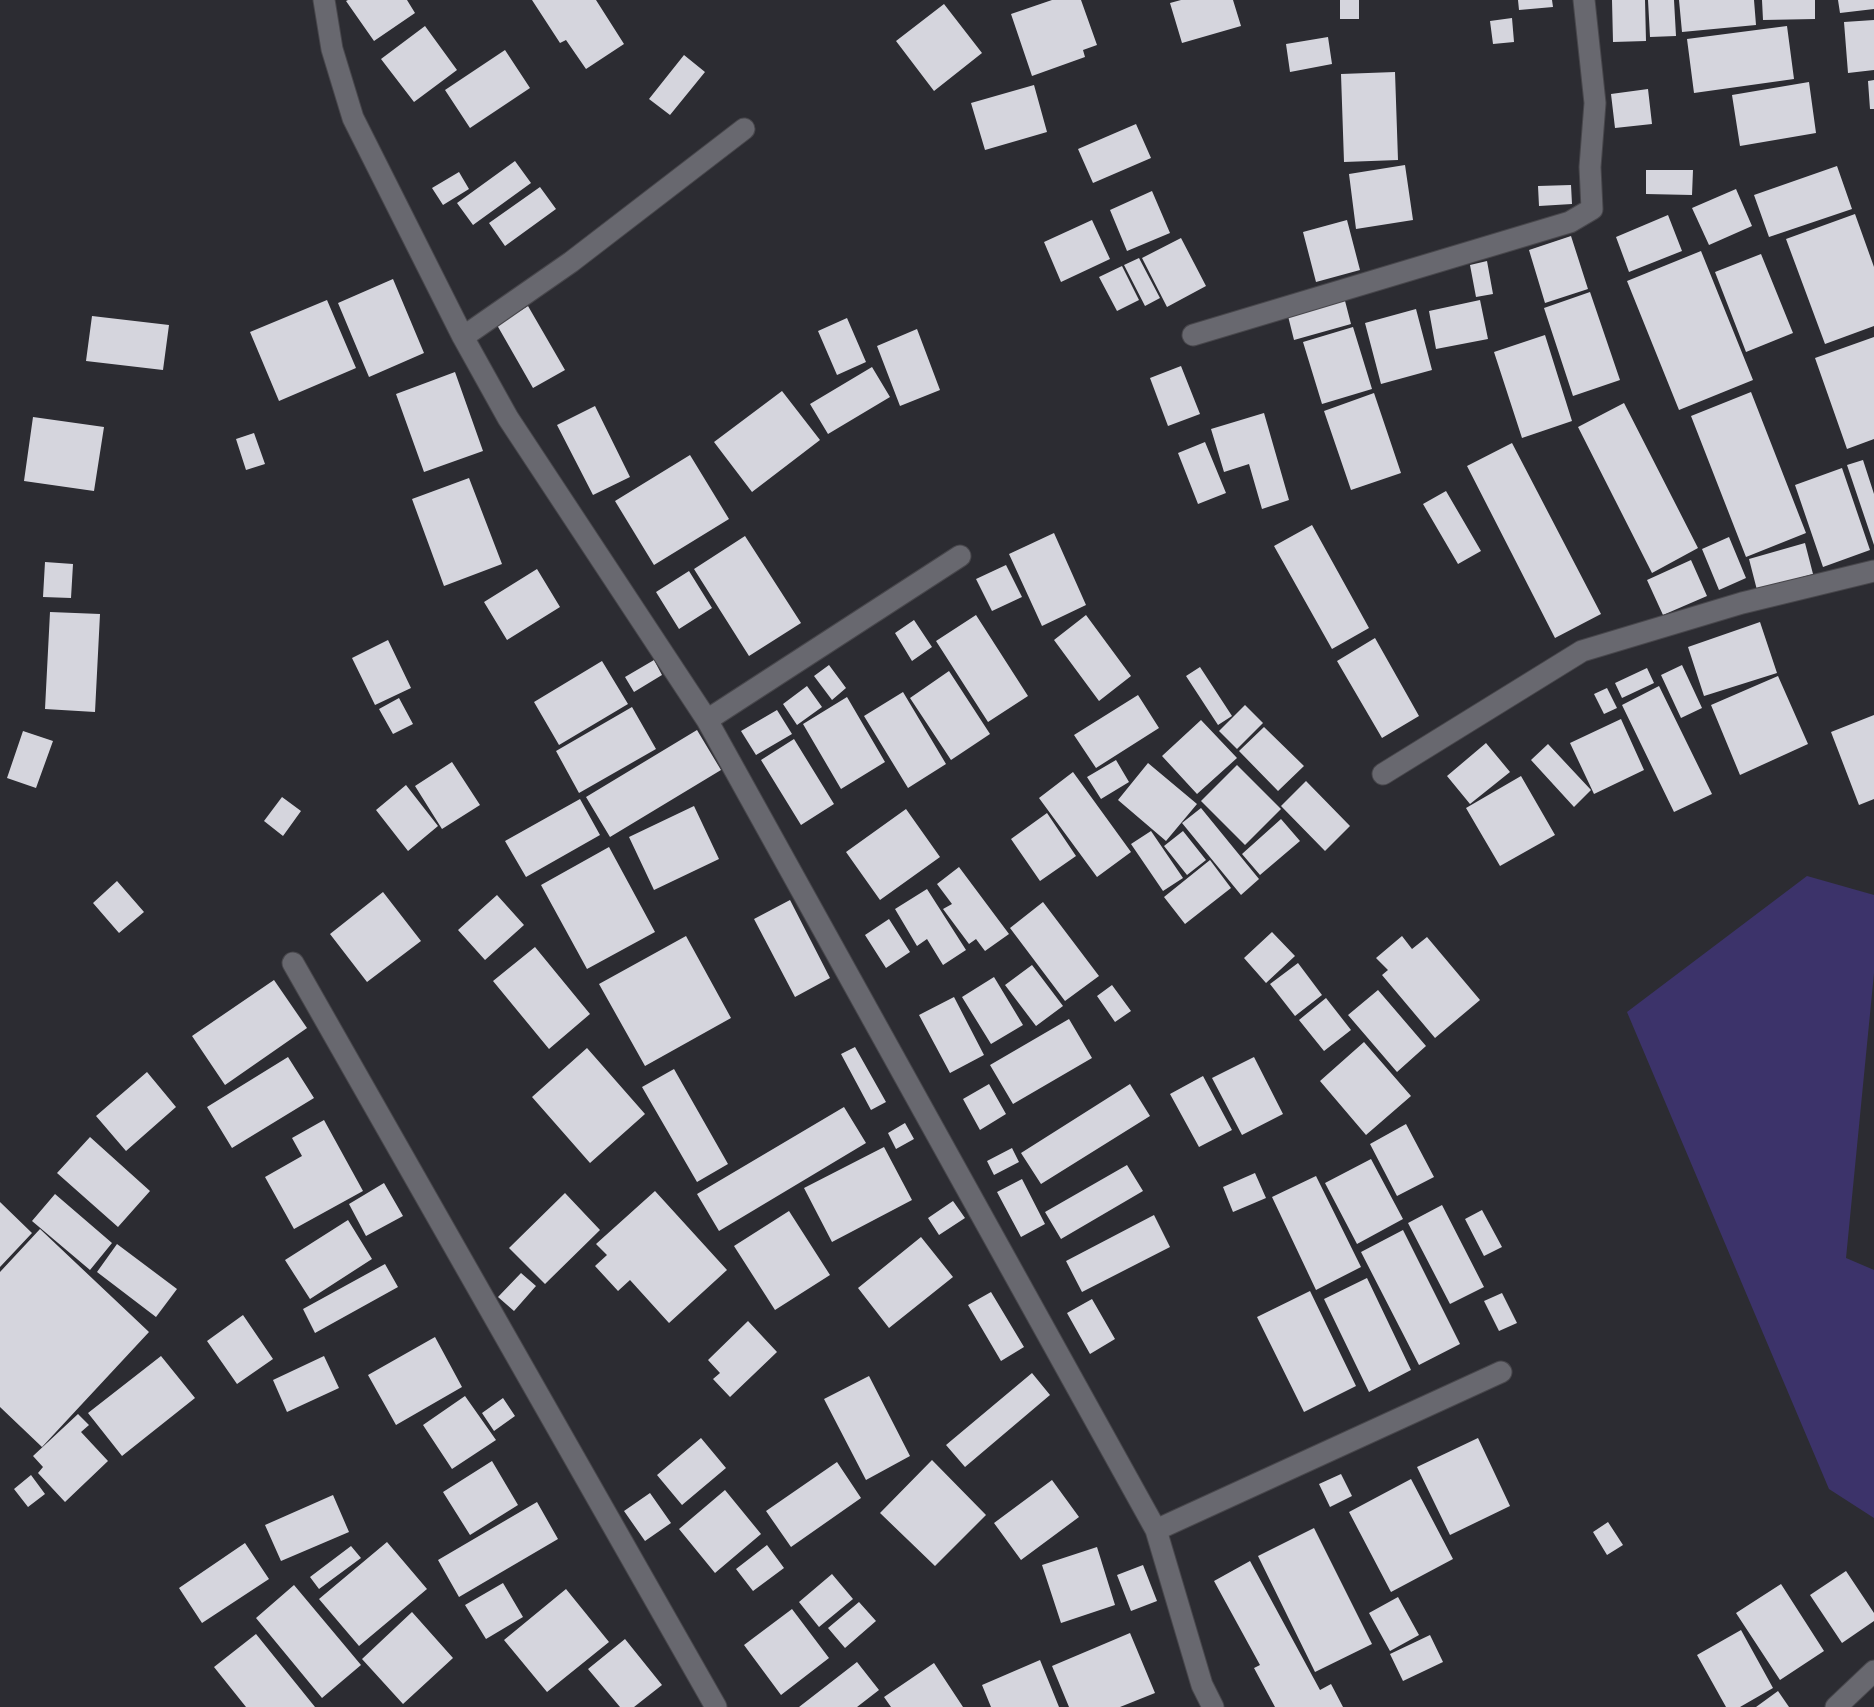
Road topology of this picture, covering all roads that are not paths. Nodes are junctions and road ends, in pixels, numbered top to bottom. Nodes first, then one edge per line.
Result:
1 (324, 0) edge
2 (1584, 0) edge
3 (744, 129) dead end
4 (1194, 335) dead end
5 (463, 337) junction
6 (960, 556) dead end
7 (1874, 571) edge
8 (707, 720) junction
9 (1384, 774) dead end
10 (293, 963) dead end
11 (1502, 1372) dead end
12 (1156, 1530) junction
13 (1874, 1671) edge
14 (1210, 1706) edge
15 (716, 1707) edge
16 (1836, 1707) edge

1 - 5 street
2 - 4 street
3 - 5 street
5 - 8 street
6 - 8 street
7 - 9 street
8 - 12 street
10 - 15 street
11 - 12 street
12 - 14 street
13 - 16 street

